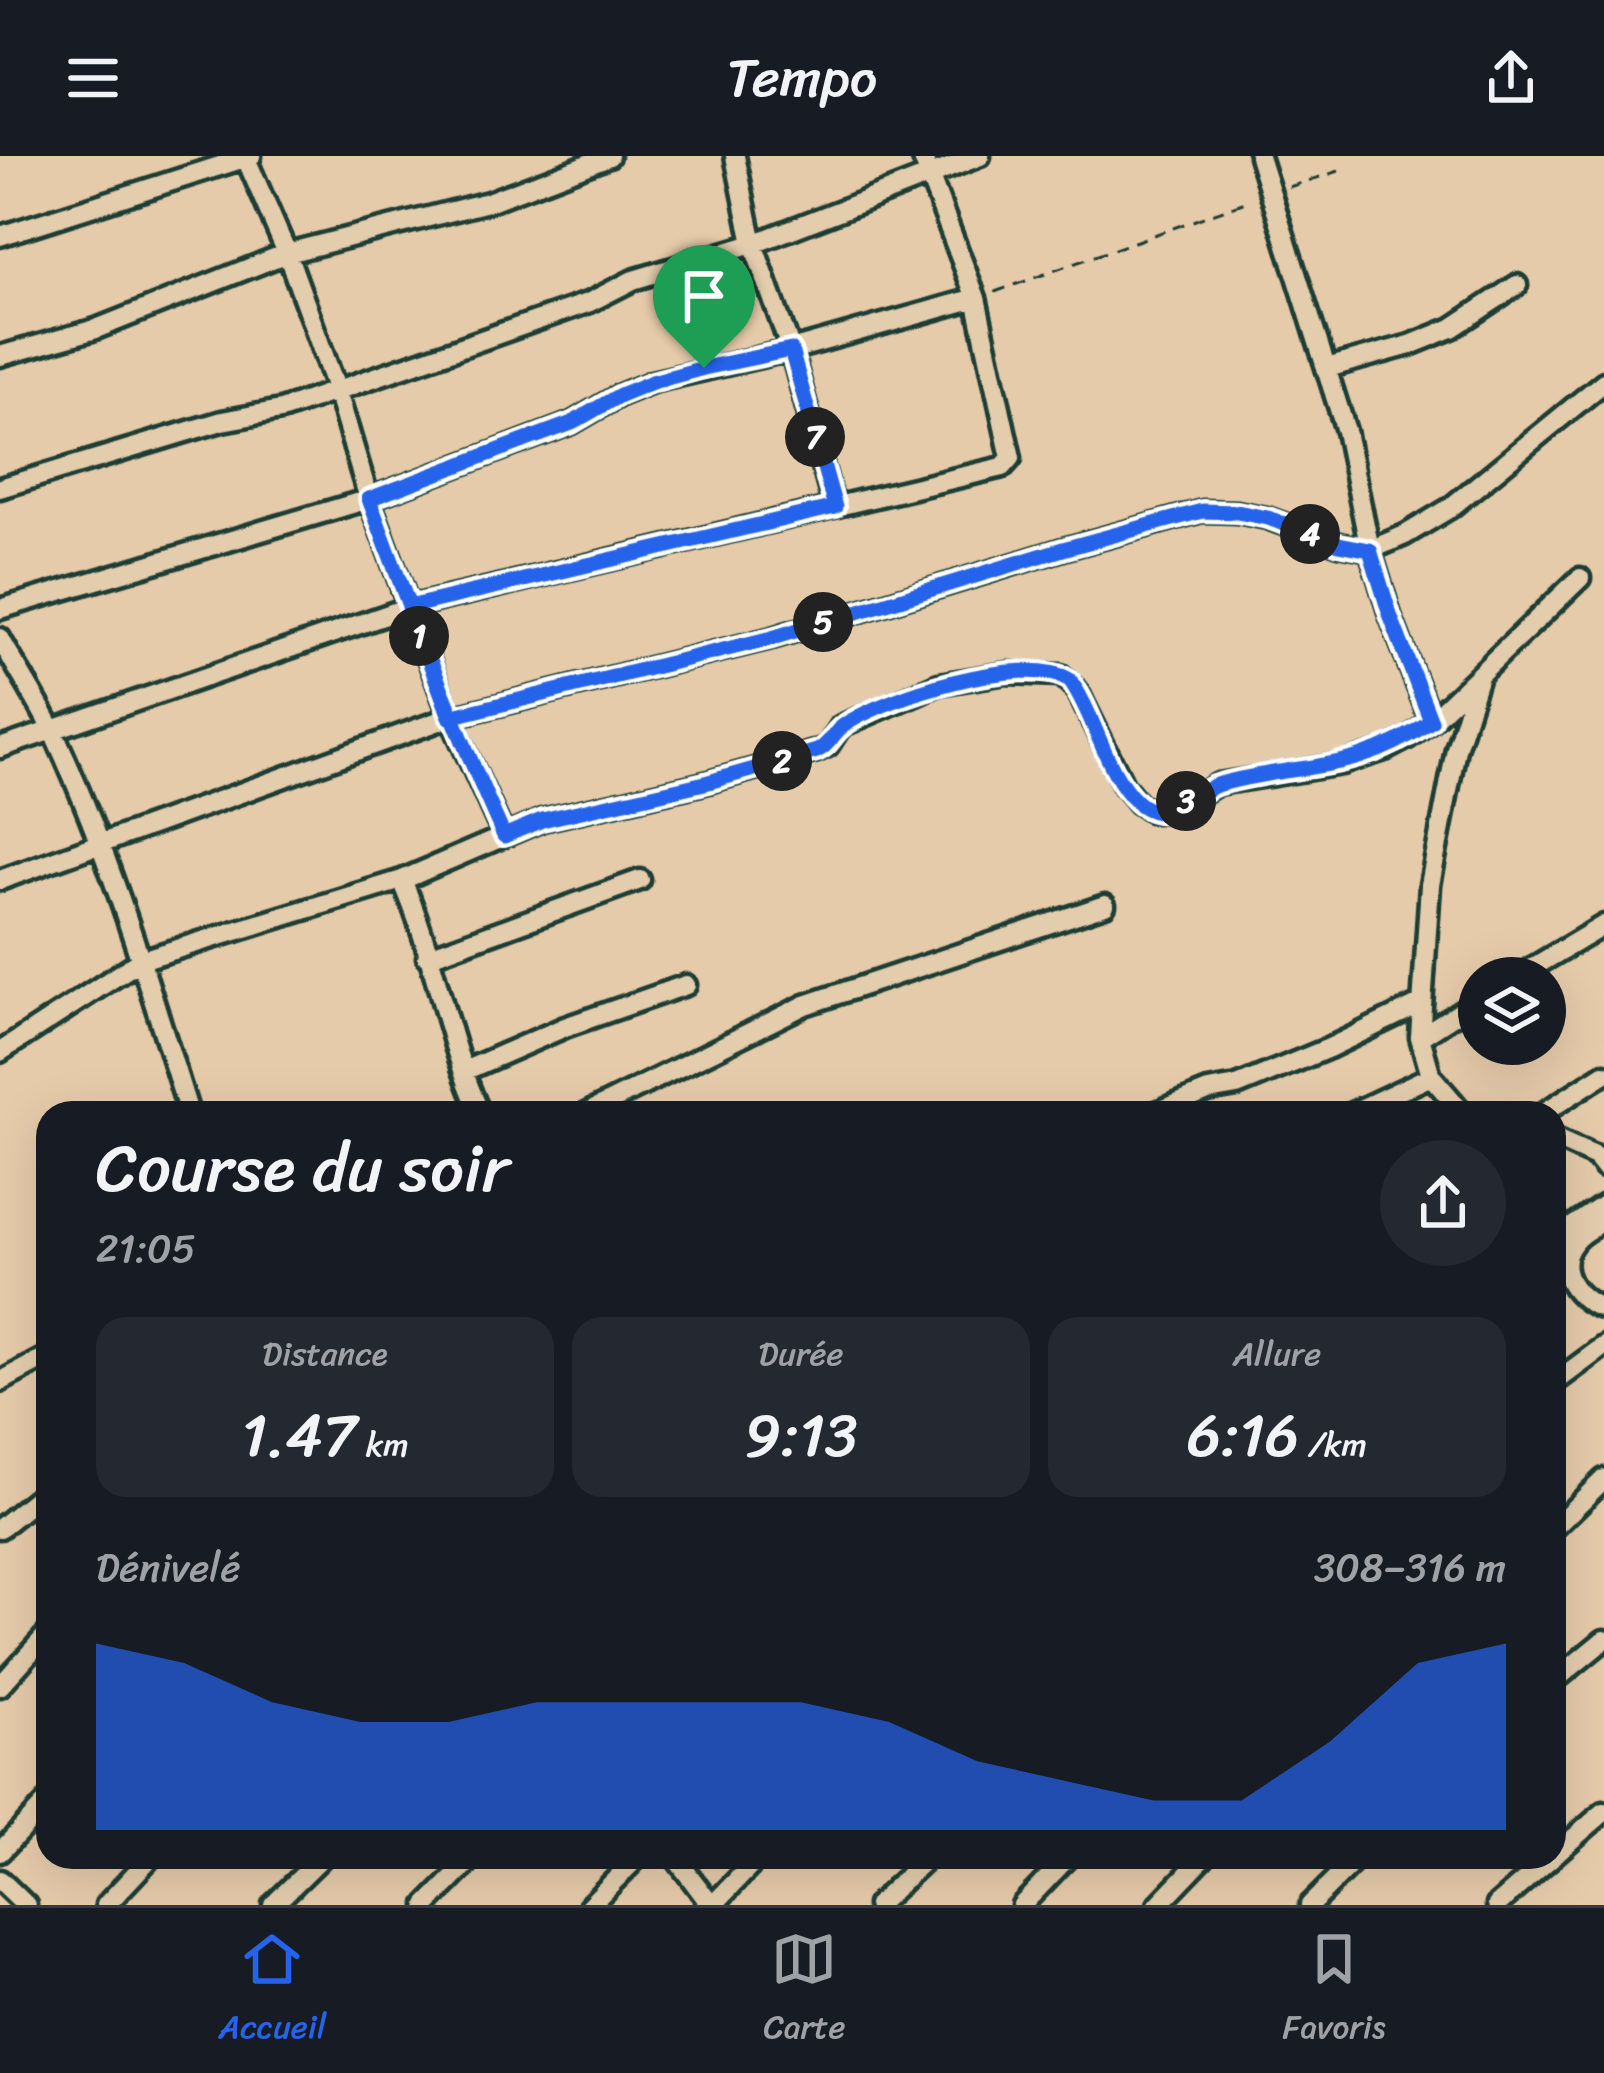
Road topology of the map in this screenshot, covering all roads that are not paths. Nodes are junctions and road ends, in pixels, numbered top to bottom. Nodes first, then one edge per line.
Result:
1 (609, 156) edge
2 (735, 156) edge
3 (980, 156) edge
4 (1258, 156) edge
5 (247, 157) edge
6 (924, 165) edge
7 (0, 236) edge
8 (753, 244) junction
9 (287, 253) junction
10 (1517, 284) dead end
11 (976, 298) junction
12 (791, 350) junction
13 (0, 356) edge
14 (1327, 368) junction
15 (1604, 382) edge
16 (336, 388) junction
17 (0, 488) edge
18 (369, 499) junction
19 (835, 507) junction
20 (1370, 550) junction
21 (1580, 578) dead end
22 (409, 607) junction
23 (0, 609) edge
24 (0, 638) edge
25 (1481, 670) junction
26 (450, 717) junction
27 (1431, 721) junction
28 (52, 731) junction
29 (0, 748) edge
30 (504, 836) junction
31 (98, 842) junction
32 (0, 880) edge
33 (402, 880) junction
34 (640, 880) dead end
35 (1105, 905) dead end
36 (1604, 925) edge
37 (427, 957) junction
38 (1550, 957) edge
39 (141, 960) junction
40 (686, 985) dead end
41 (1422, 1003) junction
42 (1458, 1013) edge
43 (1420, 1037) junction
44 (0, 1052) edge
45 (464, 1071) junction
46 (1604, 1074) edge
47 (1431, 1076) junction
48 (185, 1101) edge
49 (475, 1101) edge
50 (611, 1101) edge
51 (1183, 1101) edge
52 (1378, 1101) edge
53 (1453, 1101) edge
54 (1562, 1101) edge
55 (1566, 1144) edge
56 (1604, 1167) edge
57 (1604, 1205) edge
58 (1604, 1218) edge
59 (1566, 1231) edge
60 (1566, 1259) edge
61 (1566, 1273) edge
62 (1604, 1309) edge
63 (1604, 1346) edge
64 (36, 1362) edge
65 (1566, 1374) edge
66 (0, 1382) edge
67 (1604, 1479) edge
68 (36, 1499) edge
69 (1566, 1516) edge
70 (0, 1528) edge
71 (1604, 1640) edge
72 (36, 1646) edge
73 (1566, 1671) edge
74 (0, 1686) edge
75 (1604, 1812) edge
76 (36, 1814) edge
77 (1566, 1845) edge
78 (0, 1852) edge
79 (140, 1869) edge
80 (310, 1869) edge
81 (462, 1869) edge
82 (626, 1869) edge
83 (684, 1869) edge
84 (747, 1869) edge
85 (915, 1869) edge
86 (1056, 1869) edge
87 (1192, 1869) edge
88 (1346, 1869) edge
89 (1538, 1869) edge
90 (0, 1880) edge
91 (26, 1905) edge
92 (106, 1905) edge
93 (273, 1905) edge
94 (427, 1905) edge
95 (590, 1905) edge
96 (712, 1905) edge
97 (877, 1905) edge
98 (1022, 1905) edge
99 (1158, 1905) edge
100 (1310, 1905) edge
101 (1497, 1905) edge

1 - 9 street
2 - 8 street
3 - 6 street
4 - 14 street
5 - 7 street
5 - 9 street
6 - 8 street
6 - 11 street
8 - 12 street
8 - 16 street
9 - 13 street
9 - 16 street
10 - 14 street
11 - 12 street
11 - 19 street
12 - 18 street
12 - 19 street
14 - 20 street
15 - 20 street
16 - 17 street
16 - 18 street
18 - 22 street
18 - 23 street
19 - 22 street
20 - 26 street
20 - 27 street
21 - 25 street
22 - 26 street
22 - 28 street
24 - 28 street
25 - 27 street
25 - 41 street
26 - 30 street
26 - 31 street
27 - 30 street
28 - 29 street
28 - 31 street
30 - 33 street
31 - 32 street
31 - 39 street
33 - 37 street
33 - 39 street
34 - 37 street
35 - 50 street
36 - 38 street
37 - 45 street
39 - 44 street
39 - 48 street
40 - 45 street
41 - 43 street
41 - 51 street
42 - 43 street
43 - 47 street
45 - 49 street
46 - 54 street
47 - 52 street
47 - 53 street
55 - 56 street
57 - 59 street
58 - 60 street
61 - 62 street
63 - 65 street
64 - 66 street
67 - 69 street
68 - 70 street
71 - 73 street
72 - 74 street
75 - 77 street
76 - 78 street
79 - 92 street
80 - 93 street
81 - 94 street
82 - 95 street
83 - 96 street
84 - 96 street
85 - 97 street
86 - 98 street
87 - 99 street
88 - 100 street
89 - 101 street
90 - 91 street

